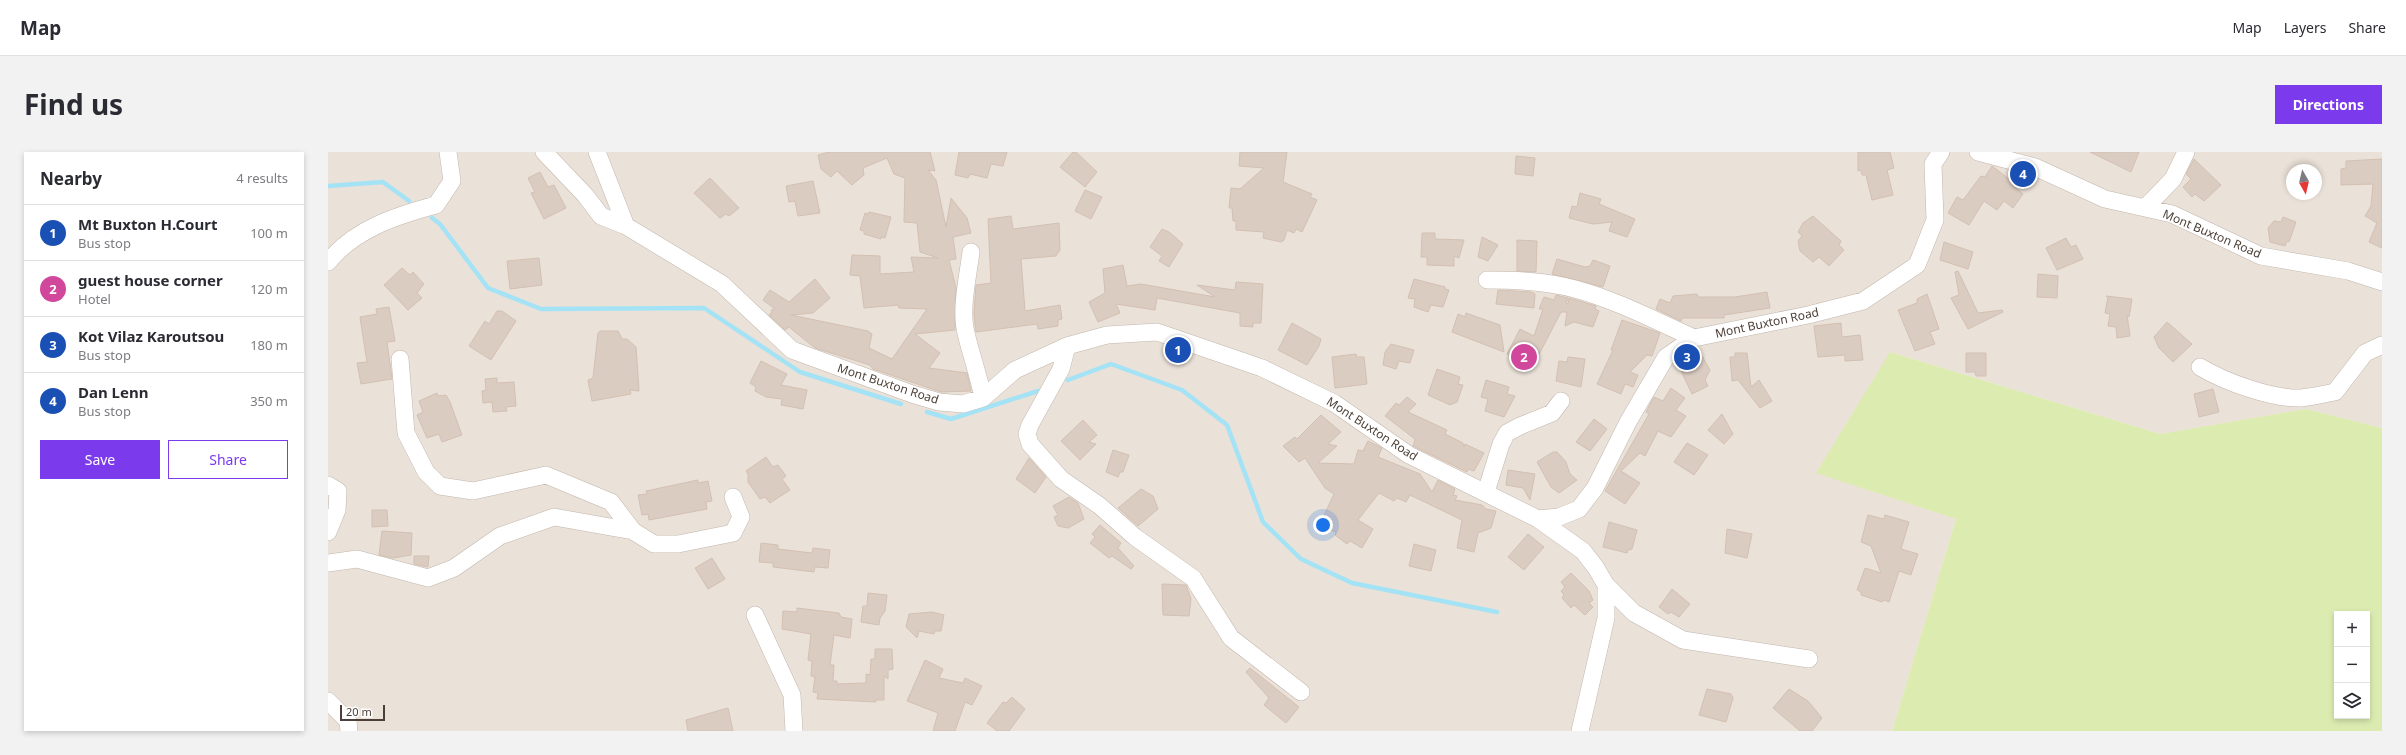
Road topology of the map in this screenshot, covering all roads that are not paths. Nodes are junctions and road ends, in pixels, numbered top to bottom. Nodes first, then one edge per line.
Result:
1 (448, 152) edge
2 (544, 152) edge
3 (597, 152) edge
4 (1941, 152) edge
5 (1978, 152) edge
6 (2186, 152) edge
7 (2144, 208) junction
8 (626, 226) junction
9 (971, 252) dead end
10 (328, 262) edge
11 (1487, 280) dead end
12 (2382, 282) edge
13 (1694, 338) junction
14 (2382, 345) edge
15 (1067, 346) junction
16 (400, 359) dead end
17 (2200, 367) dead end
18 (983, 398) junction
19 (1561, 401) dead end
20 (328, 486) edge
21 (1486, 492) junction
22 (733, 497) dead end
23 (1538, 519) junction
24 (633, 531) junction
25 (328, 532) edge
26 (328, 563) edge
27 (1606, 585) junction
28 (756, 615) dead end
29 (1809, 659) dead end
30 (1301, 692) dead end
31 (328, 701) edge
32 (349, 731) edge
33 (794, 731) edge
34 (1580, 731) edge

1 - 10 street
2 - 8 street, Mont Buxton Road
3 - 8 street
4 - 13 street, Mont Buxton Road
5 - 7 street, Mont Buxton Road
6 - 7 street
7 - 12 street, Mont Buxton Road
8 - 18 street, Mont Buxton Road
9 - 18 street
11 - 13 street
13 - 23 street, Mont Buxton Road
14 - 17 street
15 - 18 street, Mont Buxton Road
15 - 21 street, Mont Buxton Road
15 - 30 street
16 - 24 street
19 - 21 street
20 - 25 street
21 - 23 street, Mont Buxton Road
22 - 24 street
23 - 27 street
24 - 26 street
27 - 29 street
27 - 34 street
28 - 33 street
31 - 32 street

